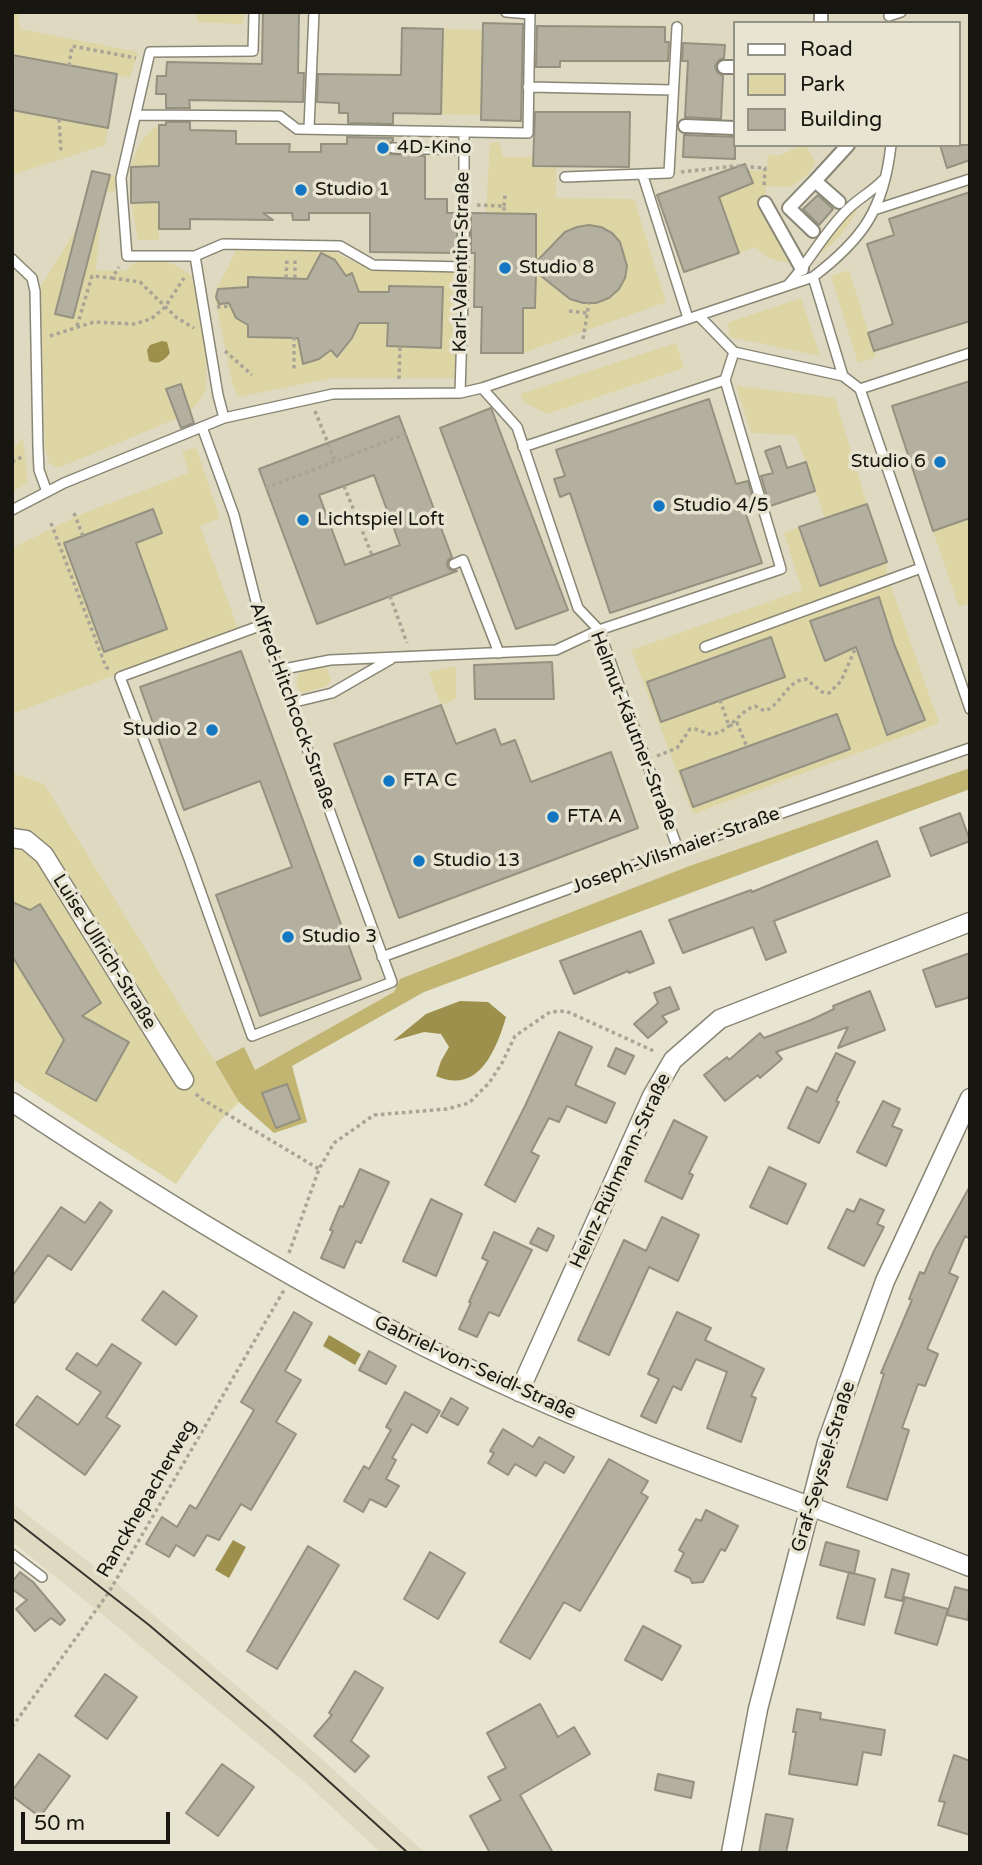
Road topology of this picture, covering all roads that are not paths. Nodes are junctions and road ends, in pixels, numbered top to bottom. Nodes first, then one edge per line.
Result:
1 (254, 12) edge
2 (314, 12) edge
3 (506, 12) edge
4 (901, 12) edge
5 (530, 13) edge
6 (888, 17) edge
7 (677, 27) dead end
8 (528, 87) junction
9 (673, 90) junction
10 (136, 115) junction
11 (685, 126) dead end
12 (309, 128) junction
13 (734, 128) edge
14 (464, 132) junction
15 (846, 147) edge
16 (891, 147) edge
17 (393, 148) dead end
18 (464, 150) junction
19 (642, 176) junction
20 (565, 177) dead end
21 (885, 178) junction
22 (970, 179) edge
23 (815, 181) junction
24 (839, 202) dead end
25 (765, 203) road end
26 (877, 209) junction
27 (813, 231) dead end
28 (195, 257) junction
29 (12, 260) edge
30 (464, 267) junction
31 (802, 269) junction
32 (813, 277) junction
33 (784, 289) junction
34 (699, 316) junction
35 (688, 318) junction
36 (734, 352) junction
37 (970, 353) edge
38 (843, 376) junction
39 (725, 380) junction
40 (482, 388) junction
41 (860, 389) junction
42 (460, 393) junction
43 (224, 418) junction
44 (202, 427) junction
45 (523, 447) junction
46 (47, 492) junction
47 (12, 510) edge
48 (454, 564) dead end
49 (921, 568) junction
50 (261, 625) junction
51 (599, 630) junction
52 (705, 647) dead end
53 (499, 653) junction
54 (395, 657) junction
55 (279, 670) junction
56 (291, 703) junction
57 (970, 709) edge
58 (970, 748) edge
59 (12, 838) edge
60 (678, 849) junction
61 (970, 922) edge
62 (382, 957) junction
63 (184, 1080) road end
64 (970, 1098) edge
65 (12, 1102) edge
66 (519, 1392) junction
67 (810, 1505) junction
68 (12, 1554) edge
69 (970, 1567) edge
70 (43, 1577) dead end
71 (731, 1853) edge

1 - 10 lane
2 - 12 lane
3 - 5 lane
4 - 6 lane
5 - 8 lane
7 - 9 lane
8 - 9 lane
8 - 14 lane
9 - 19 lane
10 - 12 lane
10 - 28 lane
11 - 13 street
12 - 14 lane
14 - 18 lane, Karl-Valentin-Straße
15 - 23 street
16 - 21 lane
17 - 18 lane
18 - 30 lane, Karl-Valentin-Straße
19 - 20 lane
19 - 35 lane
21 - 26 lane
21 - 31 lane
22 - 26 lane
23 - 24 street
23 - 27 street
25 - 31 street
26 - 32 lane
28 - 30 lane
28 - 43 lane
29 - 46 lane
30 - 42 lane, Karl-Valentin-Straße
31 - 33 lane
32 - 33 lane
32 - 38 lane
33 - 34 lane
34 - 35 lane
34 - 36 lane
35 - 40 lane
36 - 38 lane
36 - 39 lane
37 - 41 lane
38 - 41 lane
39 - 45 lane
39 - 51 lane
40 - 42 lane
40 - 45 lane, Helmut-Käutner-Straße
41 - 49 lane
42 - 43 lane
43 - 44 lane
44 - 46 lane
44 - 50 lane, Alfred-Hitchcock-Straße
45 - 51 lane, Helmut-Käutner-Straße
46 - 47 lane
48 - 53 lane
49 - 52 lane
49 - 57 lane
50 - 55 lane, Alfred-Hitchcock-Straße
50 - 62 lane, Alfred-Hitchcock-Straße
51 - 53 lane
51 - 60 lane, Helmut-Käutner-Straße
53 - 54 lane
54 - 55 lane
54 - 56 lane
55 - 56 lane, Alfred-Hitchcock-Straße
56 - 62 lane, Alfred-Hitchcock-Straße
58 - 60 lane, Joseph-Vilsmaier-Straße
59 - 63 street, Luise-Ullrich-Straße
60 - 62 lane, Joseph-Vilsmaier-Straße
61 - 66 street, Heinz-Rühmann-Straße
64 - 67 street, Graf-Seyssel-Straße
65 - 66 street, Gabriel-von-Seidl-Straße
66 - 67 street, Gabriel-von-Seidl-Straße
67 - 69 street, Gabriel-von-Seidl-Straße
67 - 71 street, Graf-Seyssel-Straße
68 - 70 lane

